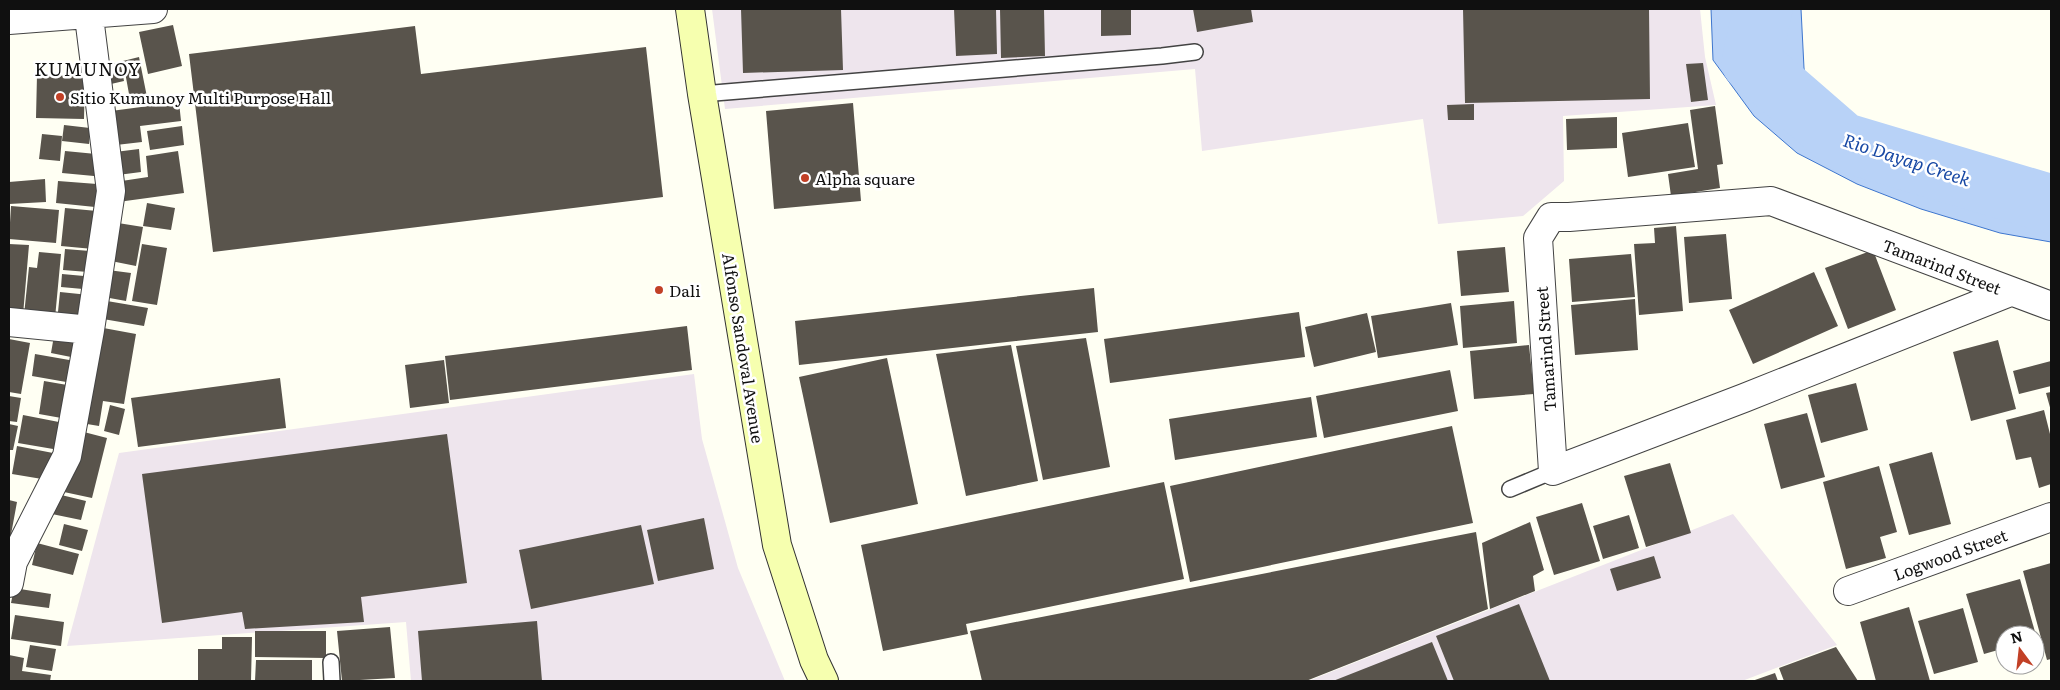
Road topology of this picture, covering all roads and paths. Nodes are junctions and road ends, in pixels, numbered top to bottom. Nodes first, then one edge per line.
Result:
1 (153, 9) edge
2 (690, 9) edge
3 (88, 11) edge
4 (9, 20) edge
5 (1195, 52) dead end
6 (702, 94) junction
7 (2010, 292) junction
8 (2051, 306) edge
9 (9, 322) edge
10 (90, 330) junction
11 (1553, 470) junction
12 (1510, 489) dead end
13 (2051, 517) edge
14 (9, 583) edge
15 (1848, 592) dead end
16 (331, 662) dead end
17 (332, 681) edge
18 (824, 681) edge

1 - 3 street
2 - 6 main road, Alfonso Sandoval Avenue
3 - 4 street
3 - 10 street
5 - 6 lane
6 - 18 main road, Alfonso Sandoval Avenue
7 - 8 street, Tamarind Street
7 - 11 street, Tamarind Street
7 - 11 street, Tamarind Street
9 - 10 street
10 - 14 street
11 - 12 lane
13 - 15 street, Logwood Street
16 - 17 lane

